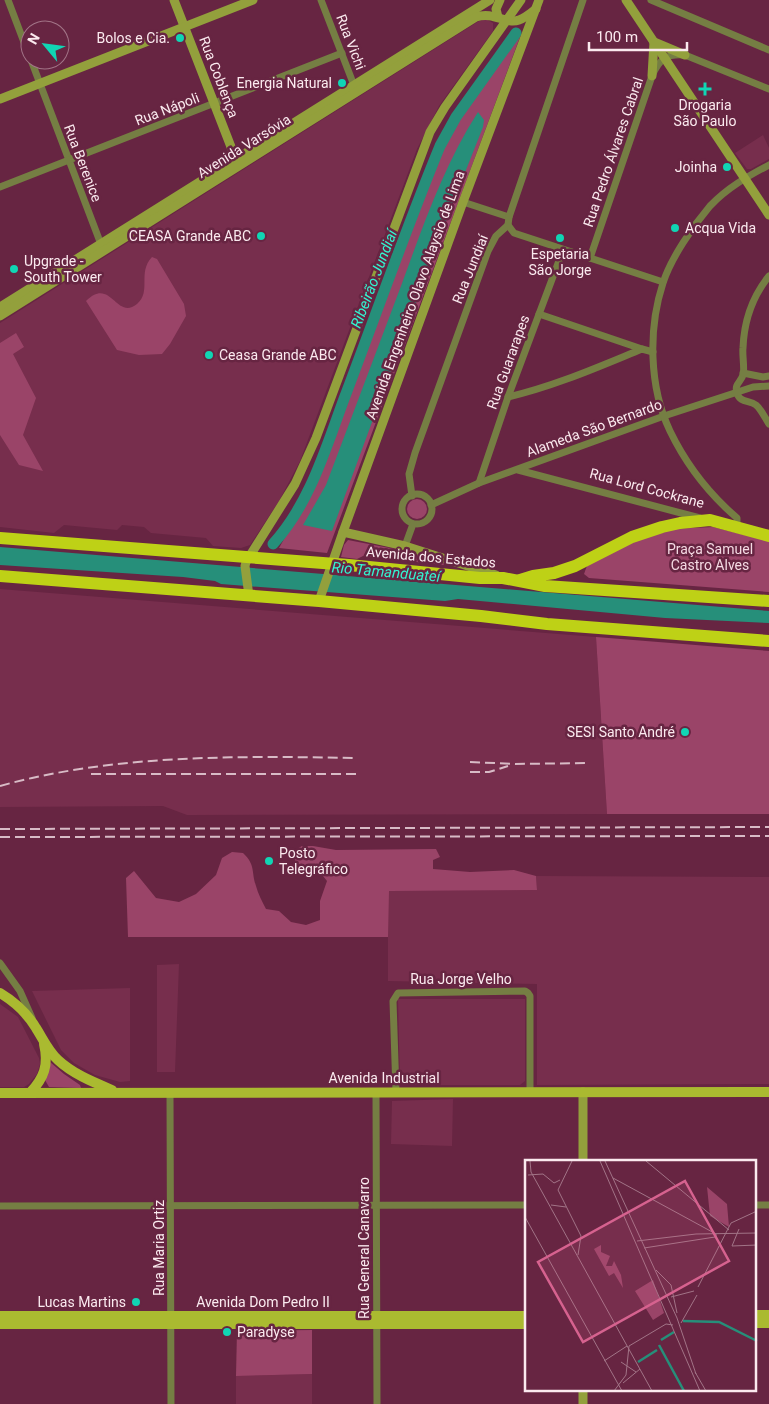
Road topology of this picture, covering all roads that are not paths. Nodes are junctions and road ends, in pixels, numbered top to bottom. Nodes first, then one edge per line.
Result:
1 (8, 0) edge
2 (174, 0) edge
3 (253, 0) edge
4 (321, 0) edge
5 (490, 0) edge
6 (500, 0) edge
7 (521, 0) edge
8 (583, 0) edge
9 (626, 0) edge
10 (650, 0) edge
11 (538, 4) edge
12 (503, 18) junction
13 (184, 26) junction
14 (20, 32) edge
15 (654, 42) junction
16 (769, 50) edge
17 (342, 53) junction
18 (684, 55) junction
19 (665, 58) junction
20 (34, 70) edge
21 (652, 76) junction
22 (39, 83) junction
23 (356, 89) junction
24 (769, 89) edge
25 (0, 99) edge
26 (214, 104) junction
27 (68, 160) junction
28 (238, 162) junction
29 (769, 165) edge
30 (745, 178) junction
31 (0, 187) edge
32 (463, 202) junction
33 (769, 215) edge
34 (508, 221) junction
35 (102, 247) junction
36 (563, 250) junction
37 (590, 258) junction
38 (769, 276) edge
39 (663, 282) junction
40 (0, 307) edge
41 (539, 314) junction
42 (0, 316) edge
43 (642, 348) junction
44 (653, 352) junction
45 (743, 373) junction
46 (769, 376) edge
47 (769, 386) edge
48 (737, 393) junction
49 (508, 397) junction
50 (664, 416) junction
51 (769, 424) edge
52 (518, 470) junction
53 (479, 483) junction
54 (412, 496) junction
55 (430, 505) junction
56 (710, 520) junction
57 (413, 524) junction
58 (737, 528) junction
59 (343, 532) junction
60 (765, 535) edge
61 (0, 538) edge
62 (405, 546) junction
63 (769, 548) edge
64 (247, 562) junction
65 (330, 568) junction
66 (0, 576) edge
67 (503, 578) junction
68 (520, 580) junction
69 (249, 591) junction
70 (321, 597) junction
71 (769, 600) edge
72 (481, 616) junction
73 (769, 633) edge
74 (769, 641) edge
75 (0, 962) edge
76 (14, 981) junction
77 (0, 993) edge
78 (11, 999) junction
79 (36, 1028) junction
80 (44, 1044) junction
81 (118, 1092) junction
82 (170, 1092) junction
83 (376, 1092) junction
84 (396, 1092) junction
85 (530, 1092) junction
86 (583, 1092) junction
87 (769, 1092) edge
88 (0, 1093) edge
89 (30, 1093) junction
90 (583, 1160) edge
91 (525, 1205) edge
92 (756, 1205) edge
93 (769, 1205) edge
94 (0, 1206) edge
95 (171, 1206) junction
96 (377, 1206) junction
97 (756, 1315) edge
98 (769, 1315) edge
99 (0, 1316) edge
100 (525, 1316) edge
101 (377, 1319) junction
102 (171, 1320) junction
103 (756, 1323) edge
104 (769, 1323) edge
105 (0, 1324) edge
106 (525, 1324) edge
107 (171, 1404) edge
108 (377, 1404) edge

1 - 14 street, Rua Berenice
2 - 13 main road, Rua Coblença
3 - 13 main road
4 - 17 street, Rua Vichi
5 - 23 main road, Avenida Varsóvia
6 - 12 main road
7 - 12 main road
8 - 34 street, Rua Jundiaí
9 - 15 main road
10 - 16 street
11 - 12 main road, Avenida Varsóvia
11 - 32 main road, Avenida Engenheiro Olavo Alaysio de Lima
12 - 23 main road, Avenida Varsóvia
12 - 64 main road
13 - 22 main road
13 - 26 main road, Rua Coblença
15 - 18 main road
15 - 19 main road
15 - 21 main road
17 - 23 street, Rua Vichi
17 - 26 street, Rua Nápoli
18 - 19 street
18 - 24 street
19 - 21 street, Rua Pedro Álvares Cabral
19 - 30 main road
20 - 22 street, Rua Berenice
21 - 37 street, Rua Pedro Álvares Cabral
22 - 25 main road
22 - 27 street, Rua Berenice
23 - 28 main road, Avenida Varsóvia
26 - 27 street, Rua Nápoli
26 - 28 main road, Rua Coblença
27 - 31 street, Rua Nápoli
27 - 35 street, Rua Berenice
28 - 35 main road, Avenida Varsóvia
29 - 30 street
30 - 33 main road
30 - 39 street
32 - 34 street
32 - 59 main road, Avenida Engenheiro Olavo Alaysio de Lima
34 - 36 street
34 - 54 street, Rua Jundiaí
35 - 40 main road, Avenida Varsóvia
35 - 42 main road, Avenida Varsóvia
36 - 37 street
36 - 41 street, Rua Guararapes
37 - 39 street
38 - 45 street
39 - 44 street
41 - 43 street
41 - 49 street, Rua Guararapes
43 - 44 street
43 - 49 street
44 - 50 street
45 - 46 street
45 - 48 street
47 - 48 street, Alameda São Bernardo
48 - 50 street, Alameda São Bernardo
48 - 51 street
49 - 53 street, Rua Guararapes
50 - 52 street, Alameda São Bernardo
50 - 58 street
52 - 53 street, Alameda São Bernardo
52 - 56 street, Rua Lord Cockrane
53 - 55 street, Alameda São Bernardo
54 - 55 street
54 - 57 street
55 - 57 street
56 - 58 highway, Rua Lord Cockrane
56 - 68 highway
57 - 62 street
58 - 60 highway, Rua Lord Cockrane
59 - 62 main road
59 - 65 main road, Avenida Engenheiro Olavo Alaysio de Lima
60 - 63 highway
61 - 64 highway, Avenida dos Estados
62 - 67 main road
64 - 65 highway, Avenida dos Estados
64 - 69 main road
65 - 67 highway, Avenida dos Estados
65 - 70 main road, Avenida Engenheiro Olavo Alaysio de Lima
66 - 69 highway
67 - 68 highway, Avenida dos Estados
68 - 71 highway, Avenida dos Estados
69 - 70 highway
70 - 72 highway
72 - 73 highway
72 - 74 highway
75 - 76 street
76 - 78 street
76 - 79 street
77 - 78 main road
78 - 79 main road
79 - 80 main road
80 - 81 main road
80 - 89 main road
81 - 82 main road, Avenida Industrial
81 - 89 main road, Avenida Industrial
82 - 83 main road, Avenida Industrial
82 - 95 street, Rua Maria Ortiz
83 - 84 main road, Avenida Industrial
83 - 96 street, Rua General Canavarro
84 - 85 main road, Avenida Industrial
84 - 85 street, Rua Jorge Velho
85 - 86 main road, Avenida Industrial
86 - 87 main road, Avenida Industrial
86 - 90 main road
88 - 89 main road, Avenida Industrial
91 - 96 street
92 - 93 street
94 - 95 street
95 - 96 street
95 - 102 street, Rua Maria Ortiz
96 - 101 street, Rua General Canavarro
97 - 98 main road
99 - 102 main road, Avenida Dom Pedro II
100 - 101 main road, Avenida Dom Pedro II
101 - 102 main road, Avenida Dom Pedro II
101 - 106 main road, Avenida Dom Pedro II
101 - 108 street, Rua General Canavarro
102 - 105 main road, Avenida Dom Pedro II
102 - 107 street, Rua Maria Ortiz
103 - 104 main road

